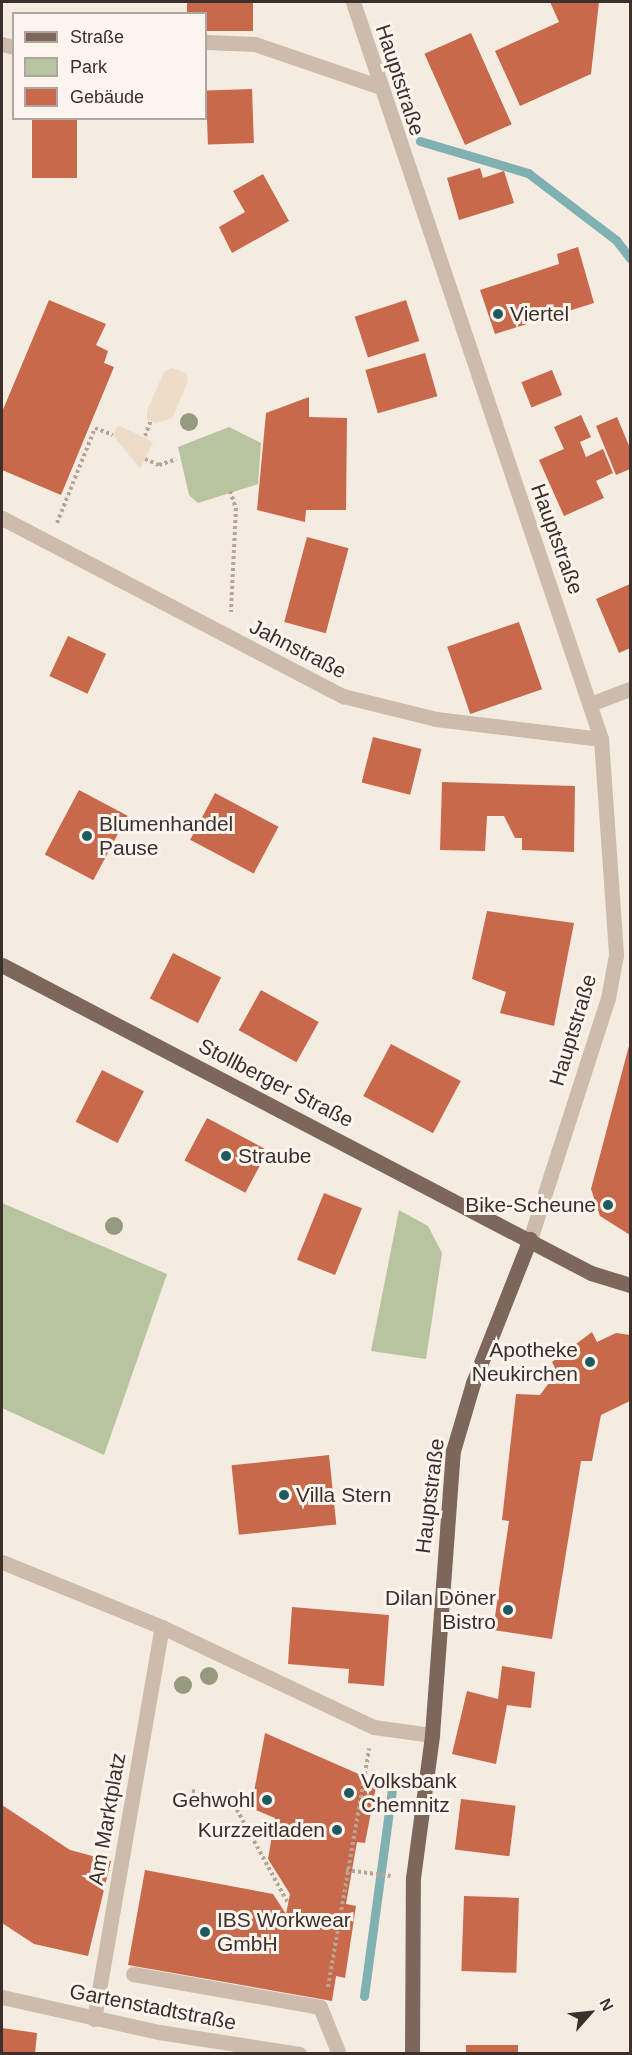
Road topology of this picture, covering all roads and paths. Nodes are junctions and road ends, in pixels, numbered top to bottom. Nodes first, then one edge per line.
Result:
1 (353, 2) edge
2 (207, 42) edge
3 (378, 86) junction
4 (151, 420) dead end
5 (113, 435) dead end
6 (145, 436) dead end
7 (145, 459) dead end
8 (176, 459) dead end
9 (230, 491) dead end
10 (2, 518) edge
11 (50, 543) junction
12 (230, 637) junction
13 (630, 689) edge
14 (593, 703) junction
15 (601, 739) junction
16 (2, 965) edge
17 (530, 1239) junction
18 (630, 1285) edge
19 (2, 1562) edge
20 (162, 1627) junction
21 (374, 1727) junction
22 (432, 1735) junction
23 (192, 1791) dead end
24 (346, 1870) junction
25 (385, 1875) dead end
26 (288, 1903) dead end
27 (134, 1974) dead end
28 (2, 1997) edge
29 (94, 2019) junction
30 (325, 2020) junction
31 (298, 2054) edge
32 (339, 2054) edge
33 (412, 2054) edge

1 - 3 street, Hauptstraße
2 - 3 street
3 - 14 street, Hauptstraße
4 - 6 path
5 - 11 path
7 - 8 path
9 - 12 path
10 - 11 street, Jahnstraße
11 - 12 street, Jahnstraße
12 - 15 street, Jahnstraße
13 - 14 street
14 - 15 street, Hauptstraße
15 - 17 street, Hauptstraße
16 - 17 main road, Stollberger Straße
17 - 18 main road, Stollberger Straße
17 - 22 main road, Hauptstraße
19 - 20 street
20 - 21 street
20 - 29 street, Am Marktplatz
21 - 22 street
21 - 24 path
22 - 33 main road, Hauptstraße
23 - 26 path
24 - 25 path
24 - 30 path
27 - 30 street
28 - 29 street, Gartenstadtstraße
29 - 31 street, Gartenstadtstraße
30 - 32 street

